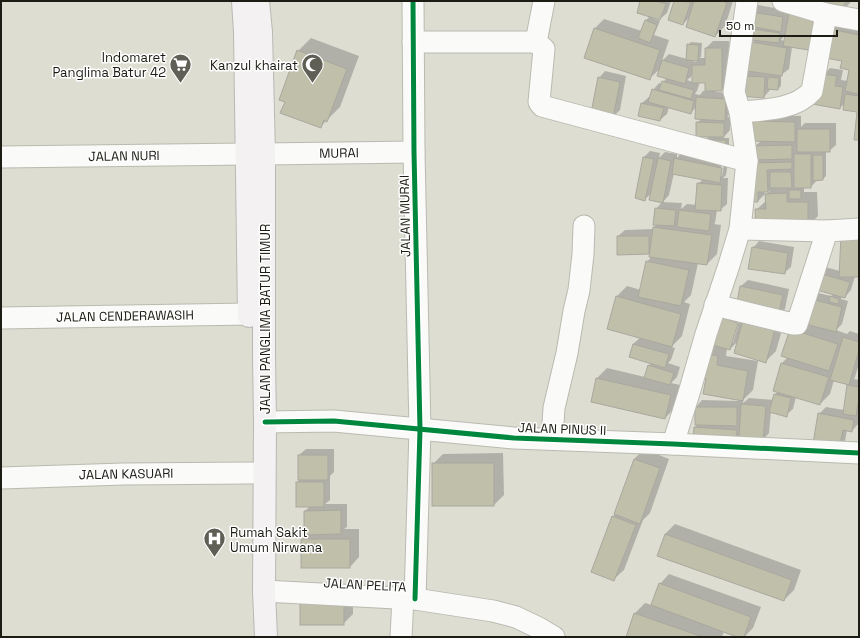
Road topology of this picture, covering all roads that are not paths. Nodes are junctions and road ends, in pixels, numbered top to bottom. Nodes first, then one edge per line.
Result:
1 (243, 1) edge
2 (258, 1) edge
3 (413, 1) edge
4 (544, 1) edge
5 (746, 1) edge
6 (783, 1) edge
7 (826, 14) junction
8 (859, 20) edge
9 (413, 42) junction
10 (536, 42) junction
11 (740, 112) junction
12 (414, 152) junction
13 (255, 154) junction
14 (1, 157) edge
15 (747, 161) junction
16 (584, 226) dead end
17 (740, 229) junction
18 (859, 230) edge
19 (827, 231) junction
20 (256, 263) junction
21 (715, 305) junction
22 (249, 314) junction
23 (1, 318) edge
24 (266, 422) junction
25 (420, 430) junction
26 (552, 439) junction
27 (673, 444) junction
28 (859, 453) edge
29 (251, 473) junction
30 (1, 478) edge
31 (264, 591) junction
32 (409, 598) junction
33 (252, 637) edge
34 (266, 637) edge
35 (401, 637) edge
36 (554, 637) edge

1 - 13 main road, JALAN PANGLIMA BATUR TIMUR
2 - 13 main road, JALAN PANGLIMA BATUR TIMUR
3 - 9 street, JALAN MURAI
4 - 10 street
5 - 11 street
6 - 7 street
7 - 8 street
7 - 11 street
9 - 10 street
9 - 12 street, JALAN MURAI
10 - 15 street
11 - 15 street
12 - 13 street, MURAI
12 - 25 street, JALAN MURAI
13 - 14 street, JALAN NURI
13 - 20 main road, JALAN PANGLIMA BATUR TIMUR
15 - 17 street
16 - 26 street
17 - 19 street
17 - 21 street
18 - 19 street
19 - 21 street
20 - 22 main road, JALAN PANGLIMA BATUR TIMUR
20 - 24 main road, JALAN PANGLIMA BATUR TIMUR
21 - 27 street
22 - 23 street, JALAN CENDERAWASIH
22 - 29 main road, JALAN PANGLIMA BATUR TIMUR
24 - 25 street, JALAN PINUS II
24 - 31 main road, JALAN PANGLIMA BATUR TIMUR
25 - 26 street, JALAN PINUS II
25 - 32 street, JALAN MURAI
26 - 27 street, JALAN PINUS II
27 - 28 street, JALAN PINUS II
29 - 30 street, JALAN KASUARI
29 - 33 main road, JALAN PANGLIMA BATUR TIMUR
31 - 32 street, JALAN PELITA
31 - 34 main road, JALAN PANGLIMA BATUR TIMUR
32 - 35 street, JALAN MURAI
32 - 36 street, JALAN PELITA

